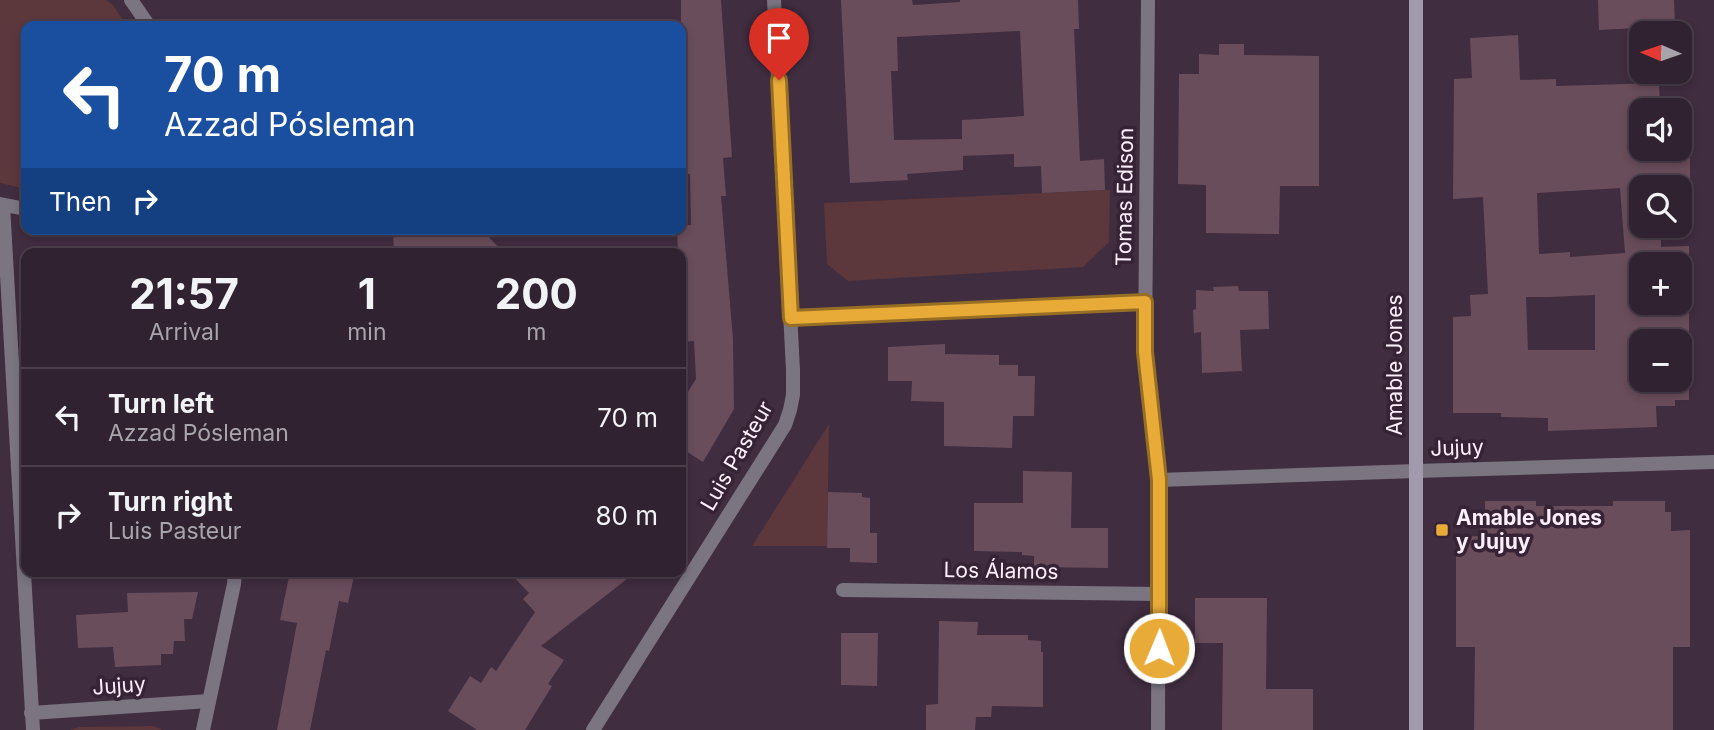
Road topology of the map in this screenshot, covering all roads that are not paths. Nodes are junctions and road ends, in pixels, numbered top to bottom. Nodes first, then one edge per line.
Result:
1 (131, 0) edge
2 (774, 0) edge
3 (1148, 0) edge
4 (1416, 0) edge
5 (146, 21) edge
6 (2, 205) edge
7 (21, 208) edge
8 (1145, 302) junction
9 (791, 318) junction
10 (1714, 463) edge
11 (1416, 471) junction
12 (1159, 480) junction
13 (21, 527) edge
14 (24, 577) edge
15 (235, 577) edge
16 (843, 590) dead end
17 (1160, 594) junction
18 (209, 701) junction
19 (32, 713) junction
20 (33, 730) edge
21 (203, 730) edge
22 (593, 730) edge
23 (1158, 730) edge
24 (1416, 730) edge

1 - 5 street
2 - 9 street, Luis Pasteur
3 - 8 street, Tomas Edison
4 - 11 street, Amable Jones
6 - 7 street
6 - 13 street
8 - 9 street
8 - 12 street, Tomas Edison
9 - 22 street, Luis Pasteur
10 - 11 street, Jujuy
11 - 12 street, Jujuy
11 - 24 street, Amable Jones
12 - 17 street, Tomas Edison
14 - 19 street
15 - 18 street
16 - 17 street, Los Álamos
17 - 23 street, Tomas Edison
18 - 19 street, Jujuy
18 - 21 street
19 - 20 street

